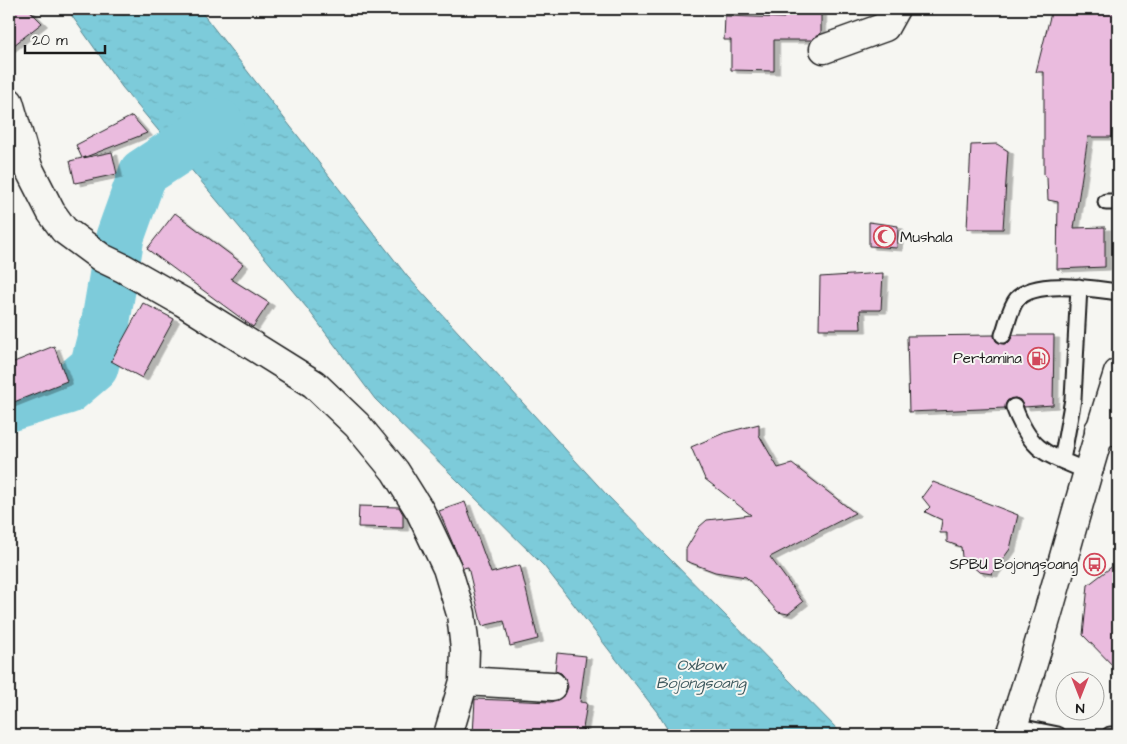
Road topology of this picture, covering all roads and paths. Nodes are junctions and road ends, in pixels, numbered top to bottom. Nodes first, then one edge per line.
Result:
1 (895, 9) edge
2 (824, 49) dead end
3 (9, 102) edge
4 (18, 167) edge
5 (1079, 287) junction
6 (1118, 292) edge
7 (1003, 335) dead end
8 (1118, 373) edge
9 (1014, 407) dead end
10 (1109, 431) edge
11 (1062, 460) junction
12 (1087, 471) junction
13 (464, 680) junction
14 (552, 686) dead end
15 (1012, 731) edge
16 (448, 735) edge
17 (1058, 735) edge
18 (1110, 735) edge
19 (1118, 735) edge

1 - 2 street
3 - 4 street
4 - 13 street
5 - 6 lane
5 - 7 lane
5 - 11 lane
8 - 10 street
9 - 11 lane
10 - 12 street
11 - 12 lane
12 - 15 street
13 - 14 street
13 - 16 street
15 - 17 lane
18 - 19 lane

